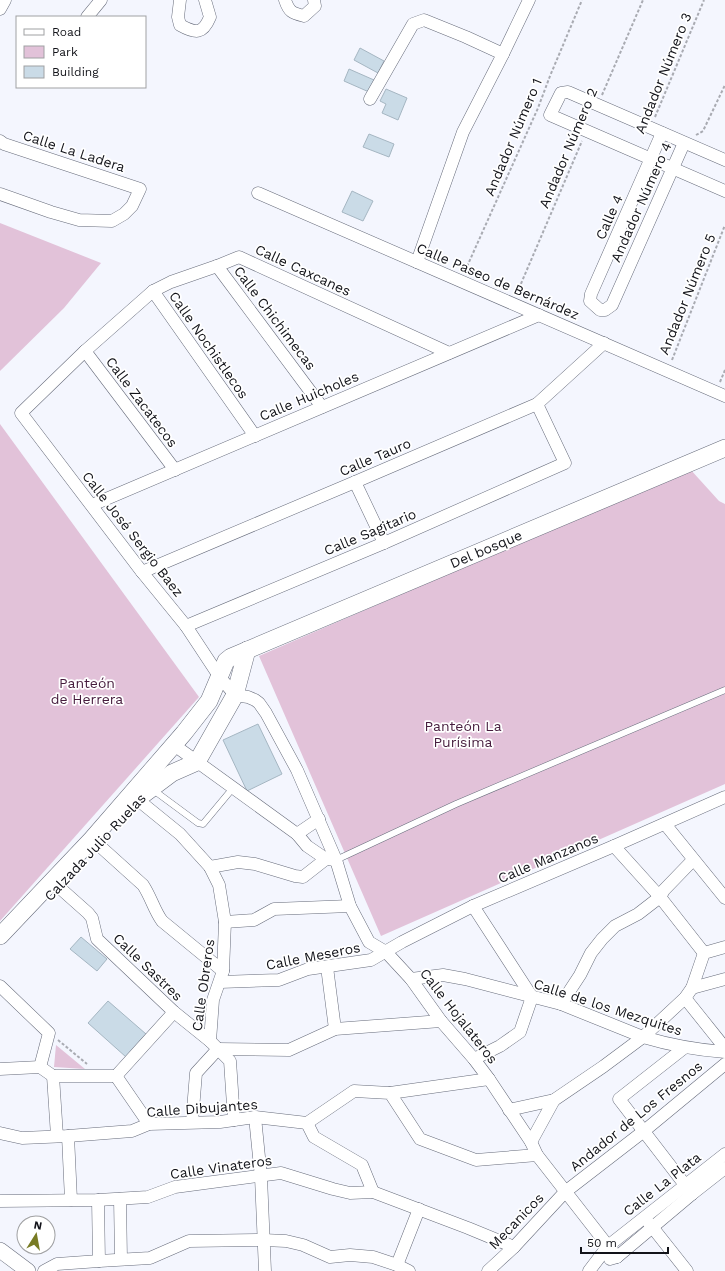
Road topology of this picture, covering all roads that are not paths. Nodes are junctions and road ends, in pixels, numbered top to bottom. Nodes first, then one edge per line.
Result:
1 (5, 0) edge
2 (101, 0) edge
3 (180, 0) edge
4 (205, 0) edge
5 (285, 0) edge
6 (314, 0) edge
7 (528, 0) edge
8 (0, 9) edge
9 (88, 16) edge
10 (98, 16) edge
11 (503, 54) junction
12 (370, 99) dead end
13 (656, 130) junction
14 (0, 141) edge
15 (684, 142) junction
16 (650, 158) junction
17 (725, 160) edge
18 (673, 168) junction
19 (725, 191) edge
20 (258, 193) dead end
21 (0, 194) edge
22 (417, 262) junction
23 (217, 266) junction
24 (152, 291) junction
25 (600, 310) joint
26 (539, 315) junction
27 (604, 343) junction
28 (85, 351) junction
29 (449, 353) junction
30 (725, 396) edge
31 (537, 404) junction
32 (322, 407) junction
33 (21, 413) joint
34 (255, 436) junction
35 (725, 448) edge
36 (175, 470) junction
37 (355, 482) junction
38 (92, 505) junction
39 (384, 543) junction
40 (142, 572) junction
41 (186, 626) junction
42 (248, 650) junction
43 (220, 676) junction
44 (725, 690) edge
45 (235, 695) junction
46 (174, 745) junction
47 (197, 762) junction
48 (146, 784) junction
49 (233, 788) junction
50 (134, 796) junction
51 (725, 797) edge
52 (318, 819) junction
53 (665, 824) junction
54 (296, 834) junction
55 (95, 841) junction
56 (614, 846) junction
57 (331, 859) junction
58 (693, 860) junction
59 (210, 867) junction
60 (55, 884) junction
61 (660, 897) junction
62 (725, 898) edge
63 (350, 906) junction
64 (473, 906) junction
65 (225, 922) junction
66 (0, 936) edge
67 (0, 948) edge
68 (725, 948) edge
69 (386, 952) junction
70 (704, 953) junction
71 (327, 967) junction
72 (221, 977) junction
73 (725, 978) edge
74 (411, 979) junction
75 (0, 986) edge
76 (692, 988) junction
77 (532, 997) junction
78 (685, 998) junction
79 (561, 1004) junction
80 (174, 1012) junction
81 (441, 1021) junction
82 (335, 1029) junction
83 (643, 1037) junction
84 (214, 1045) junction
85 (684, 1048) junction
86 (725, 1048) edge
87 (725, 1052) edge
88 (474, 1059) junction
89 (725, 1064) edge
90 (40, 1067) junction
91 (0, 1069) edge
92 (53, 1076) junction
93 (116, 1076) junction
94 (489, 1079) junction
95 (390, 1093) junction
96 (554, 1100) junction
97 (508, 1110) junction
98 (256, 1117) junction
99 (234, 1120) junction
100 (192, 1122) junction
101 (307, 1123) junction
102 (149, 1124) junction
103 (644, 1131) junction
104 (0, 1133) edge
105 (62, 1136) junction
106 (531, 1142) junction
107 (725, 1154) edge
108 (538, 1155) junction
109 (725, 1168) edge
110 (261, 1177) junction
111 (689, 1189) junction
112 (373, 1192) junction
113 (565, 1192) junction
114 (120, 1199) junction
115 (71, 1200) junction
116 (98, 1200) junction
117 (0, 1201) edge
118 (419, 1209) junction
119 (644, 1217) junction
120 (653, 1228) junction
121 (263, 1240) junction
122 (608, 1246) junction
123 (514, 1247) junction
124 (0, 1250) edge
125 (618, 1257) junction
126 (121, 1259) junction
127 (99, 1261) junction
128 (597, 1261) junction
129 (397, 1265) junction
130 (28, 1271) edge
131 (44, 1271) edge
132 (265, 1271) edge
133 (409, 1271) edge
134 (488, 1271) edge
135 (589, 1271) edge
136 (687, 1271) edge

1 - 8 street
2 - 9 street
2 - 10 street
3 - 4 street
5 - 6 street
7 - 11 street
11 - 12 street
11 - 22 street
13 - 15 street
13 - 16 street, Calle 4
13 - 16 street
14 - 21 street, Calle La Ladera
15 - 17 street
15 - 18 street, Andador Número 4
16 - 18 street
16 - 25 street, Calle 4
18 - 19 street
18 - 25 street, Andador Número 4
20 - 22 street, Calle Paseo de Bernárdez
22 - 26 street, Calle Paseo de Bernárdez
23 - 24 street, Calle Caxcanes
23 - 29 street, Calle Caxcanes
23 - 32 street, Calle Chichimecas
24 - 28 street, Calle Caxcanes
24 - 34 street, Calle Nochistlecos
26 - 27 street, Calle Paseo de Bernárdez
26 - 29 street, Calle Huicholes
27 - 30 street, Calle Paseo de Bernárdez
27 - 31 street, Calle Tauro
28 - 33 street, Calle Caxcanes
28 - 36 street, Calle Zacatecos
29 - 32 street, Calle Huicholes
31 - 37 street, Calle Tauro
31 - 39 street, Calle Sagitario
32 - 34 street, Calle Huicholes
33 - 38 street, Calle José Sergio Baez
34 - 36 street, Calle Huicholes
35 - 42 main road, Del bosque
36 - 38 street, Calle Huicholes
37 - 39 street
37 - 40 street, Calle Tauro
38 - 40 street, Calle José Sergio Baez
39 - 41 street, Calle Sagitario
40 - 41 street, Calle José Sergio Baez
41 - 43 street, Calle José Sergio Baez
42 - 43 main road, Del bosque
42 - 45 main road
43 - 45 street
43 - 46 main road, Calzada Julio Ruelas
44 - 57 lane
45 - 47 main road
45 - 52 street, Calle Hojalateros
46 - 47 street
46 - 48 main road, Calzada Julio Ruelas
47 - 48 main road, Calzada Julio Ruelas
47 - 49 street
48 - 49 lane
48 - 50 main road, Calzada Julio Ruelas
49 - 54 street
50 - 55 main road, Calzada Julio Ruelas
50 - 59 street, Calle Obreros
51 - 53 street, Calle Manzanos
52 - 54 street
52 - 57 street, Calle Hojalateros
53 - 56 street, Calle Manzanos
53 - 58 street
54 - 57 street
55 - 60 main road, Calzada Julio Ruelas
55 - 72 street
56 - 61 street
56 - 64 street, Calle Manzanos
57 - 59 street
57 - 63 street, Calle Hojalateros
58 - 61 street
58 - 62 street
59 - 65 street, Calle Obreros
60 - 66 main road, Calzada Julio Ruelas
60 - 67 main road, Calzada Julio Ruelas
60 - 80 street, Calle Sastres
61 - 70 street
61 - 79 street
63 - 65 street
63 - 69 street, Calle Hojalateros
64 - 69 street, Calle Manzanos
64 - 77 street
65 - 72 street, Calle Obreros
68 - 70 street
69 - 71 street, Calle Meseros
69 - 74 street, Calle Hojalateros
70 - 76 street
71 - 72 street, Calle Meseros
71 - 82 street
72 - 84 street, Calle Obreros
73 - 76 street
74 - 77 street, Calle de los Mezquites
74 - 81 street, Calle Hojalateros
75 - 90 street
76 - 78 street
77 - 79 street, Calle de los Mezquites
77 - 88 street
78 - 83 street
78 - 86 street
79 - 83 street, Calle de los Mezquites
80 - 84 street, Calle Sastres
80 - 93 street
81 - 82 street
81 - 88 street, Calle Hojalateros
82 - 84 street
83 - 85 street, Calle de los Mezquites
83 - 96 street
84 - 99 street, Calle Sastres
84 - 100 street
85 - 87 street, Calle de los Mezquites
85 - 103 street
88 - 94 street, Calle Hojalateros
89 - 103 street, Andador de Los Fresnos
90 - 91 street
90 - 92 street
92 - 93 street
92 - 105 street
93 - 102 street
94 - 95 street
94 - 97 street, Calle Hojalateros
95 - 101 street
95 - 108 street
96 - 97 street
96 - 106 street
97 - 106 street, Calle Hojalateros
98 - 99 street, Calle Dibujantes
98 - 101 street, Calle Dibujantes
98 - 110 street
99 - 100 street, Calle Dibujantes
100 - 102 street, Calle Dibujantes
101 - 112 street
102 - 105 street, Calle Dibujantes
103 - 111 street
103 - 113 street, Andador de Los Fresnos
104 - 105 street, Calle Dibujantes
105 - 115 street
106 - 108 street, Calle Hojalateros
107 - 111 street, Calle La Plata
108 - 113 street, Calle Hojalateros
109 - 111 street, Calle La Plata
110 - 112 street, Calle Vinateros
110 - 114 street, Calle Vinateros
110 - 121 street
111 - 119 street, Calle La Plata
111 - 120 street, Calle La Plata
112 - 118 street, Calle Vinateros
113 - 122 street, Calle Hojalateros
113 - 123 street, Mecanicos
114 - 116 street, Calle Vinateros
114 - 126 street
115 - 116 street, Calle Vinateros
115 - 117 street, Calle Vinateros
116 - 127 street
118 - 123 street, Calle Vinateros
118 - 129 street
119 - 120 street
119 - 122 street, Calle La Plata
120 - 125 street, Calle La Plata
120 - 136 street
121 - 126 street
121 - 129 street
121 - 132 street
122 - 125 street, Calle Hojalateros
122 - 128 street, Calle La Plata
123 - 134 street, Mecanicos
124 - 130 street
125 - 128 street, Calle La Plata
126 - 127 street
127 - 131 street
128 - 135 street
129 - 133 street

